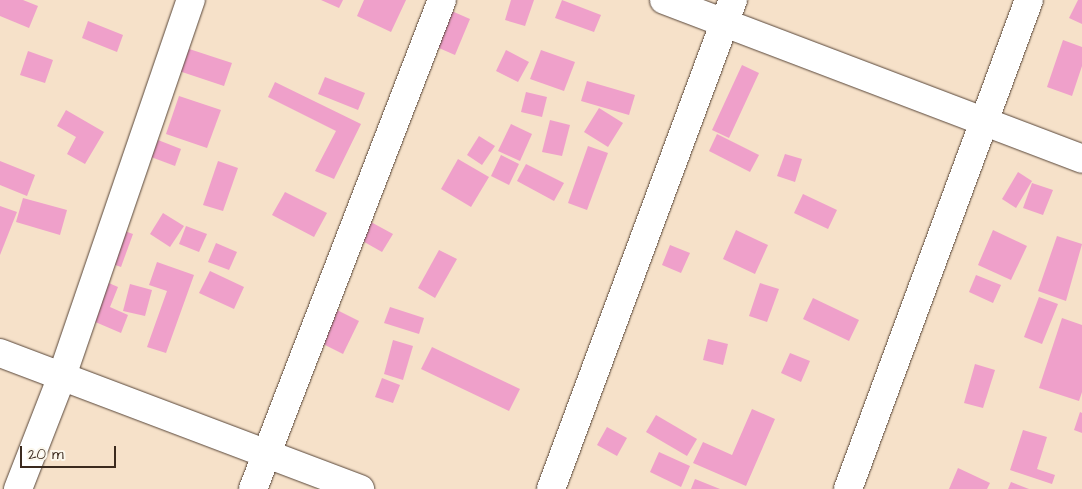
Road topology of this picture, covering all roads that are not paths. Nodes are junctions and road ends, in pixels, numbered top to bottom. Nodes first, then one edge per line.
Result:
1 (191, 0) edge
2 (442, 0) edge
3 (664, 0) edge
4 (1029, 0) edge
5 (728, 11) edge
6 (984, 122) junction
7 (1082, 159) edge
8 (0, 353) edge
9 (62, 376) junction
10 (265, 453) junction
11 (18, 489) edge
12 (253, 489) edge
13 (360, 489) edge
14 (551, 489) edge
15 (848, 489) edge

1 - 9 street
2 - 10 street
3 - 5 street
4 - 6 street
5 - 6 street
5 - 14 street
6 - 7 street
6 - 15 street
8 - 9 street
9 - 10 street
9 - 11 street
10 - 12 street
10 - 13 street

